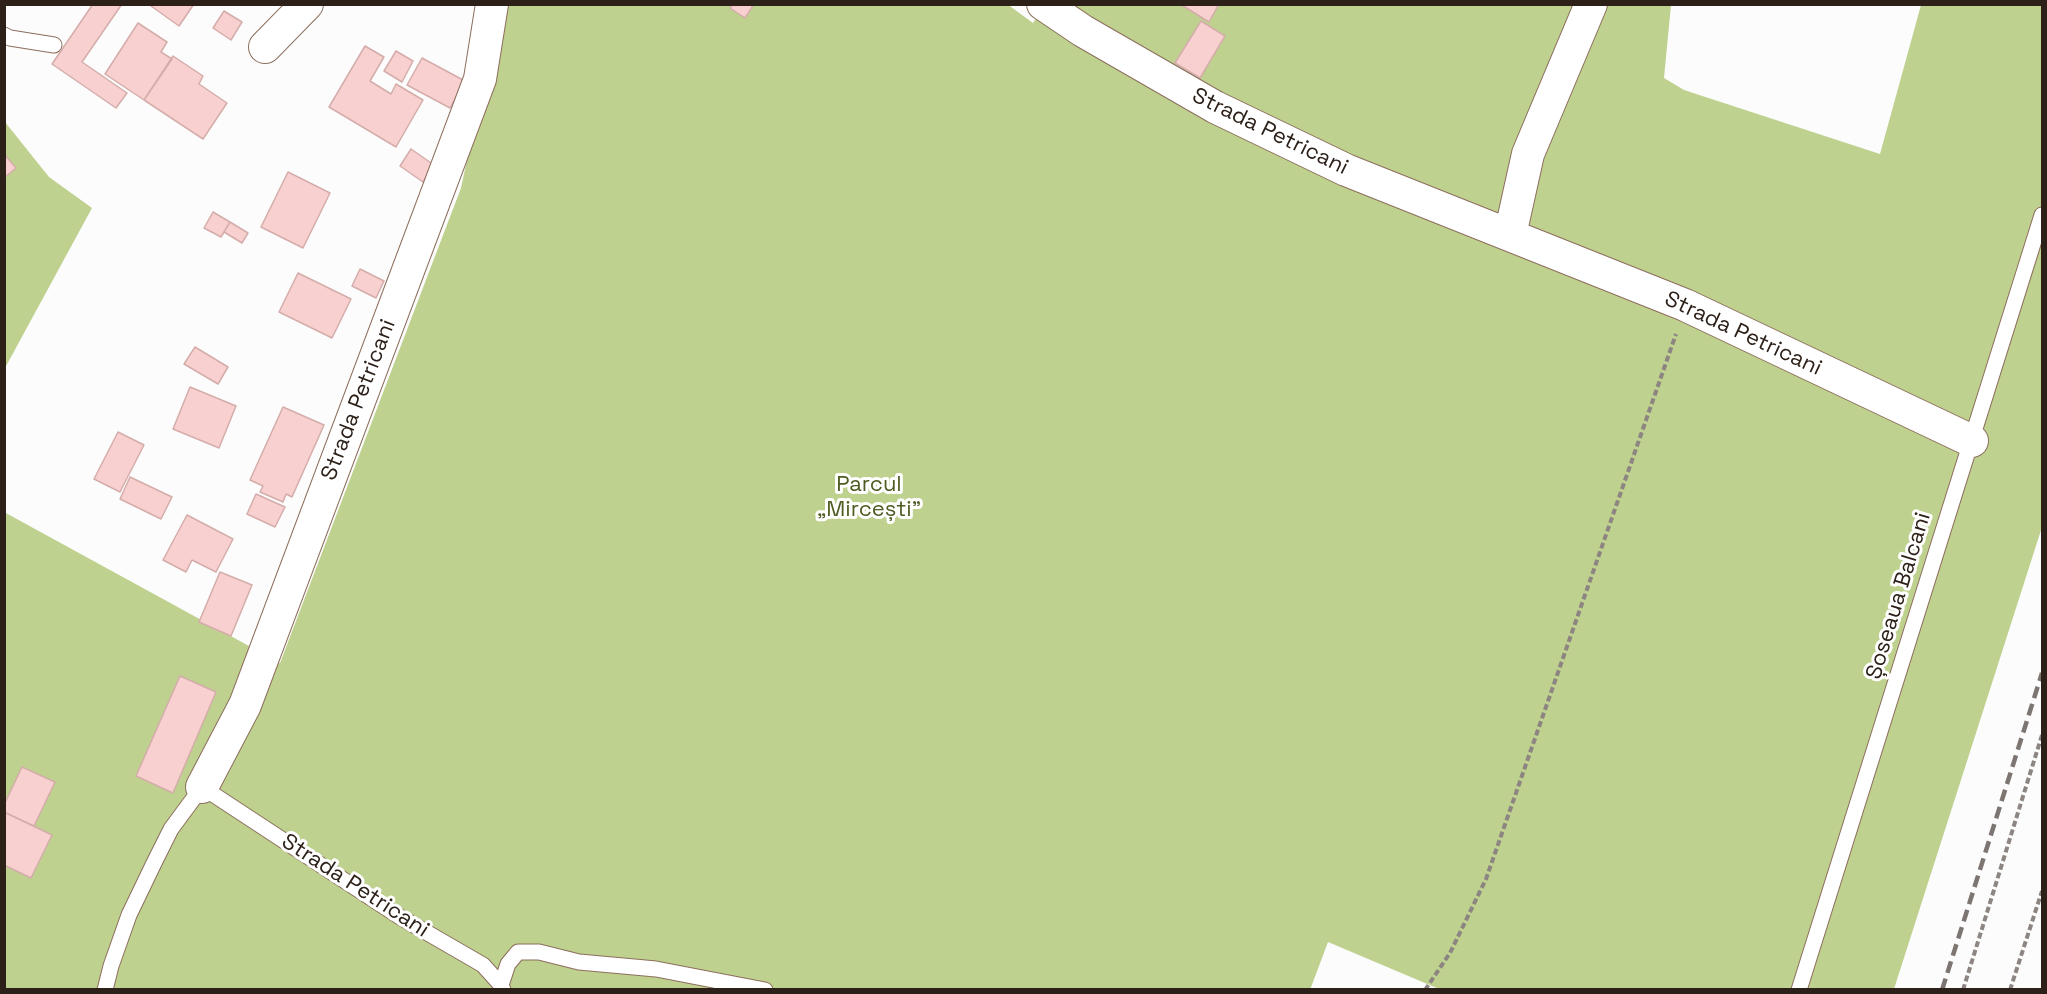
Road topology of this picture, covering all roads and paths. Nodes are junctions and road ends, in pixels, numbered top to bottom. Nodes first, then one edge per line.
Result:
1 (307, 4) edge
2 (492, 4) edge
3 (1043, 4) edge
4 (1591, 4) edge
5 (4, 35) edge
6 (54, 45) dead end
7 (265, 47) dead end
8 (2043, 215) edge
9 (1509, 235) junction
10 (1685, 305) junction
11 (1972, 441) junction
12 (2043, 735) edge
13 (202, 787) junction
14 (2043, 891) edge
15 (502, 987) edge
16 (105, 990) edge
17 (765, 990) edge
18 (1425, 990) edge
19 (1799, 990) edge
20 (1963, 990) edge
21 (2010, 990) edge

1 - 7 street
2 - 13 street, Strada Petricani
3 - 9 street, Strada Petricani
4 - 9 street
5 - 6 lane
8 - 11 lane, Șoseaua Balcani
9 - 10 street, Strada Petricani
10 - 11 street, Strada Petricani
10 - 18 path
11 - 19 lane, Șoseaua Balcani
12 - 20 path
13 - 15 lane, Strada Petricani
13 - 16 lane, Strada Petricani
14 - 21 path
15 - 17 lane

